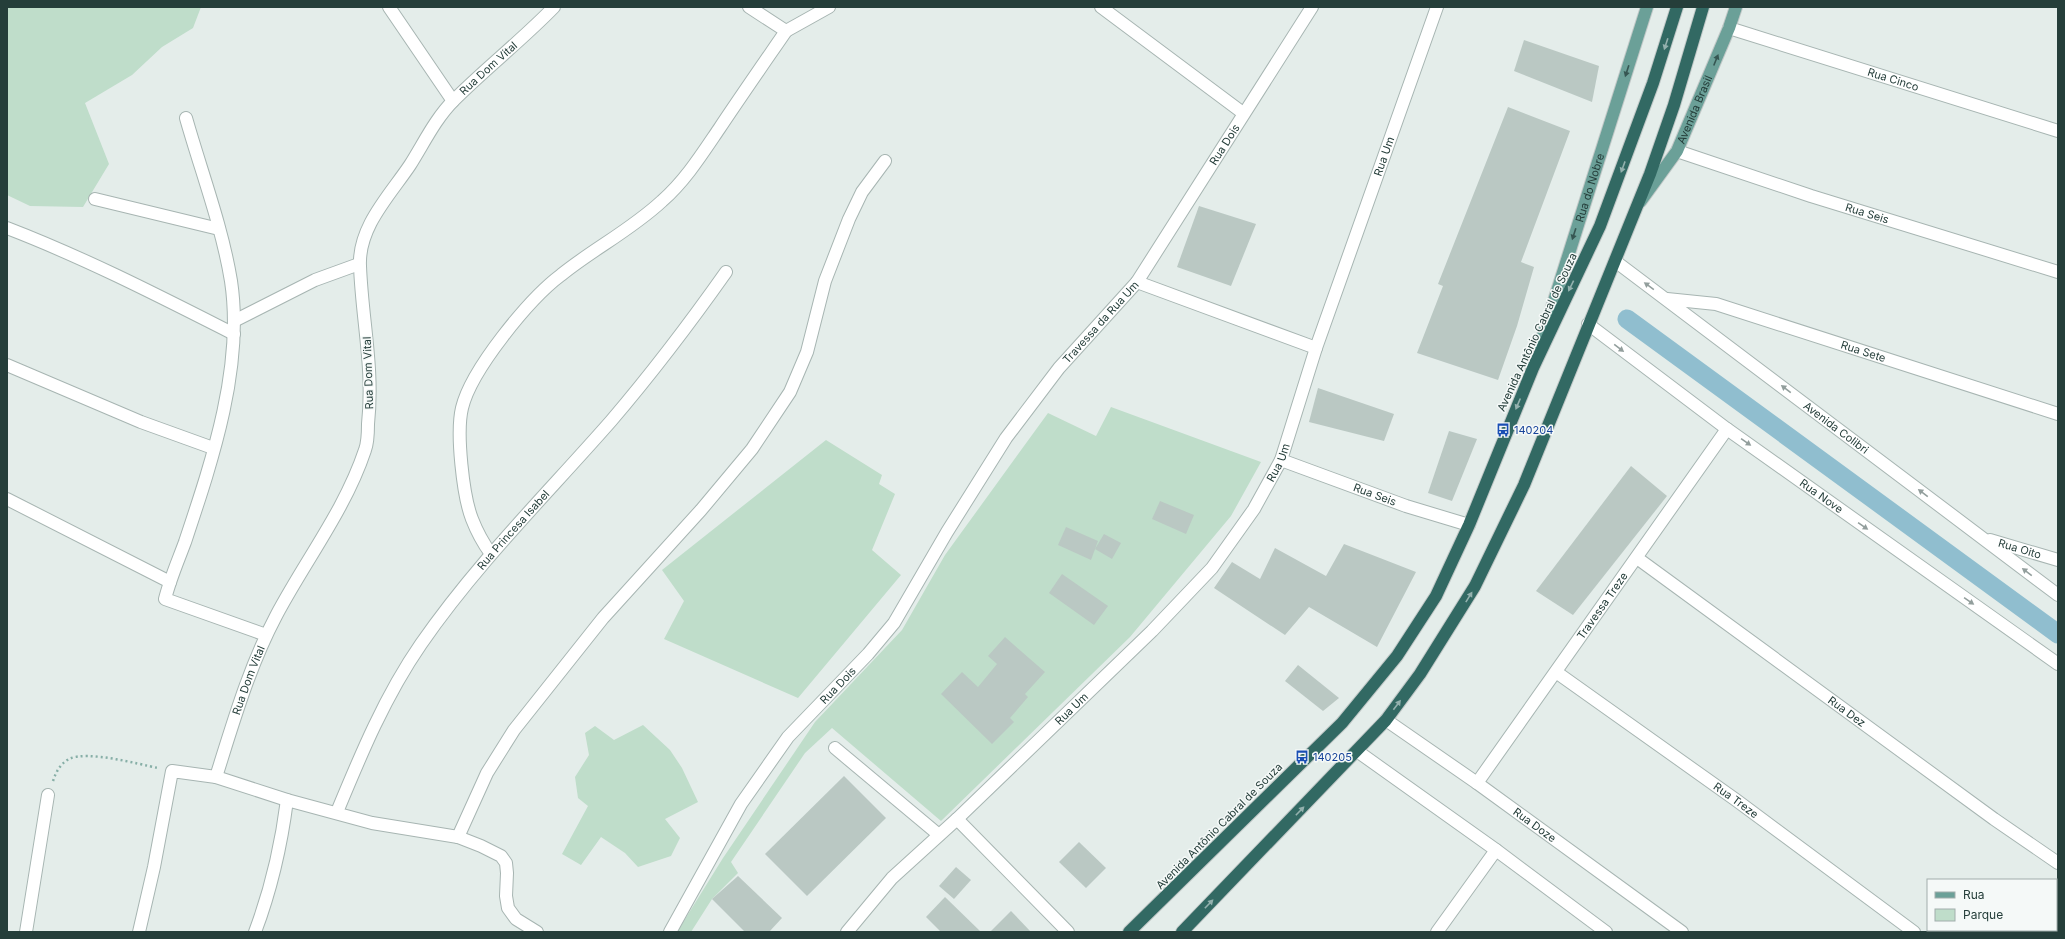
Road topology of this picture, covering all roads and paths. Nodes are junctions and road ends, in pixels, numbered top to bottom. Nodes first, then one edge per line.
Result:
1 (389, 7) edge
2 (554, 7) edge
3 (749, 7) edge
4 (829, 7) edge
5 (1101, 7) edge
6 (1312, 7) edge
7 (1437, 7) edge
8 (1648, 7) edge
9 (1678, 7) edge
10 (1703, 7) edge
11 (1736, 7) edge
12 (1729, 28) junction
13 (786, 31) junction
14 (453, 101) junction
15 (1243, 113) junction
16 (186, 118) dead end
17 (2058, 130) edge
18 (1677, 151) junction
19 (885, 161) dead end
20 (96, 199) dead end
21 (1638, 205) junction
22 (7, 228) edge
23 (219, 229) junction
24 (1615, 261) junction
25 (359, 264) junction
26 (726, 272) dead end
27 (2058, 272) edge
28 (1137, 282) junction
29 (1667, 298) junction
30 (234, 321) junction
31 (1588, 324) junction
32 (234, 334) junction
33 (1316, 348) junction
34 (7, 365) edge
35 (1533, 368) junction
36 (2058, 414) edge
37 (1727, 429) junction
38 (1006, 438) joint
39 (213, 448) junction
40 (1281, 460) junction
41 (7, 499) edge
42 (1469, 525) junction
43 (1982, 538) junction
44 (491, 554) junction
45 (1636, 558) junction
46 (2058, 560) edge
47 (170, 582) junction
48 (2058, 595) edge
49 (266, 635) junction
50 (2058, 664) edge
51 (1556, 672) junction
52 (1386, 720) junction
53 (834, 748) dead end
54 (1357, 751) junction
55 (172, 771) junction
56 (216, 777) junction
57 (1477, 783) junction
58 (48, 795) joint
59 (288, 800) junction
60 (337, 812) junction
61 (957, 819) junction
62 (939, 835) junction
63 (458, 837) junction
64 (1496, 850) junction
65 (2058, 863) edge
66 (26, 932) edge
67 (139, 932) edge
68 (255, 932) edge
69 (537, 932) edge
70 (670, 932) edge
71 (847, 932) edge
72 (1068, 932) edge
73 (1129, 932) edge
74 (1182, 932) edge
75 (1437, 932) edge
76 (1606, 932) edge
77 (1682, 932) edge
78 (1914, 932) edge

1 - 14 street
2 - 14 street, Rua Dom Vital
3 - 13 street
4 - 13 street
5 - 15 street
6 - 15 street, Rua Dois
7 - 33 street, Rua Um
8 -> 35 main road, Rua do Nobre
9 -> 35 highway, Avenida Antônio Cabral de Souza
10 - 21 highway
11 - 12 main road, Avenida Brasil
12 - 17 street, Rua Cinco
18 -> 12 main road, Avenida Brasil
13 - 44 street
14 - 25 street, Rua Dom Vital
15 - 28 street, Rua Dois
16 - 23 street
18 - 21 main road, Avenida Brasil
18 - 27 street, Rua Seis
19 - 63 street
20 - 23 street
21 - 24 highway
22 - 32 street
23 - 30 street
29 -> 24 street, Avenida Colibri
24 - 31 highway
25 - 30 street
25 - 49 street, Rua Dom Vital
26 - 44 street, Rua Princesa Isabel
28 - 33 street, Travessa da Rua Um
28 - 38 street, Travessa da Rua Um
29 - 36 street, Rua Sete
43 -> 29 street, Avenida Colibri
30 - 32 street
31 -> 37 street, Rua Nove
52 -> 31 highway
32 - 39 street
33 - 40 street, Rua Um
34 - 39 street
35 -> 42 highway, Avenida Antônio Cabral de Souza
37 - 45 street, Travessa Treze
37 -> 50 street, Rua Nove
38 - 70 street, Rua Dois
39 - 47 street
40 - 42 street, Rua Seis
40 - 61 street, Rua Um
41 - 47 street
42 - 73 highway, Avenida Antônio Cabral de Souza
43 - 46 street, Rua Oito
48 -> 43 street, Avenida Colibri
44 - 60 street, Rua Princesa Isabel
45 - 51 street, Travessa Treze
45 - 65 street, Rua Dez
47 - 49 street
49 - 56 street, Rua Dom Vital
51 - 57 street, Travessa Treze
51 - 78 street, Rua Treze
52 - 54 highway
52 - 57 street, Rua Doze
53 - 62 street
54 - 64 street
74 -> 54 highway
55 - 56 street
55 - 58 path
55 - 67 street
56 - 59 street
57 - 77 street, Rua Doze
58 - 66 street
59 - 60 street
59 - 68 street
60 - 63 street
61 - 62 street, Rua Um
61 - 72 street
62 - 71 street, Rua Um
63 - 69 street
64 - 75 street
64 - 76 street

